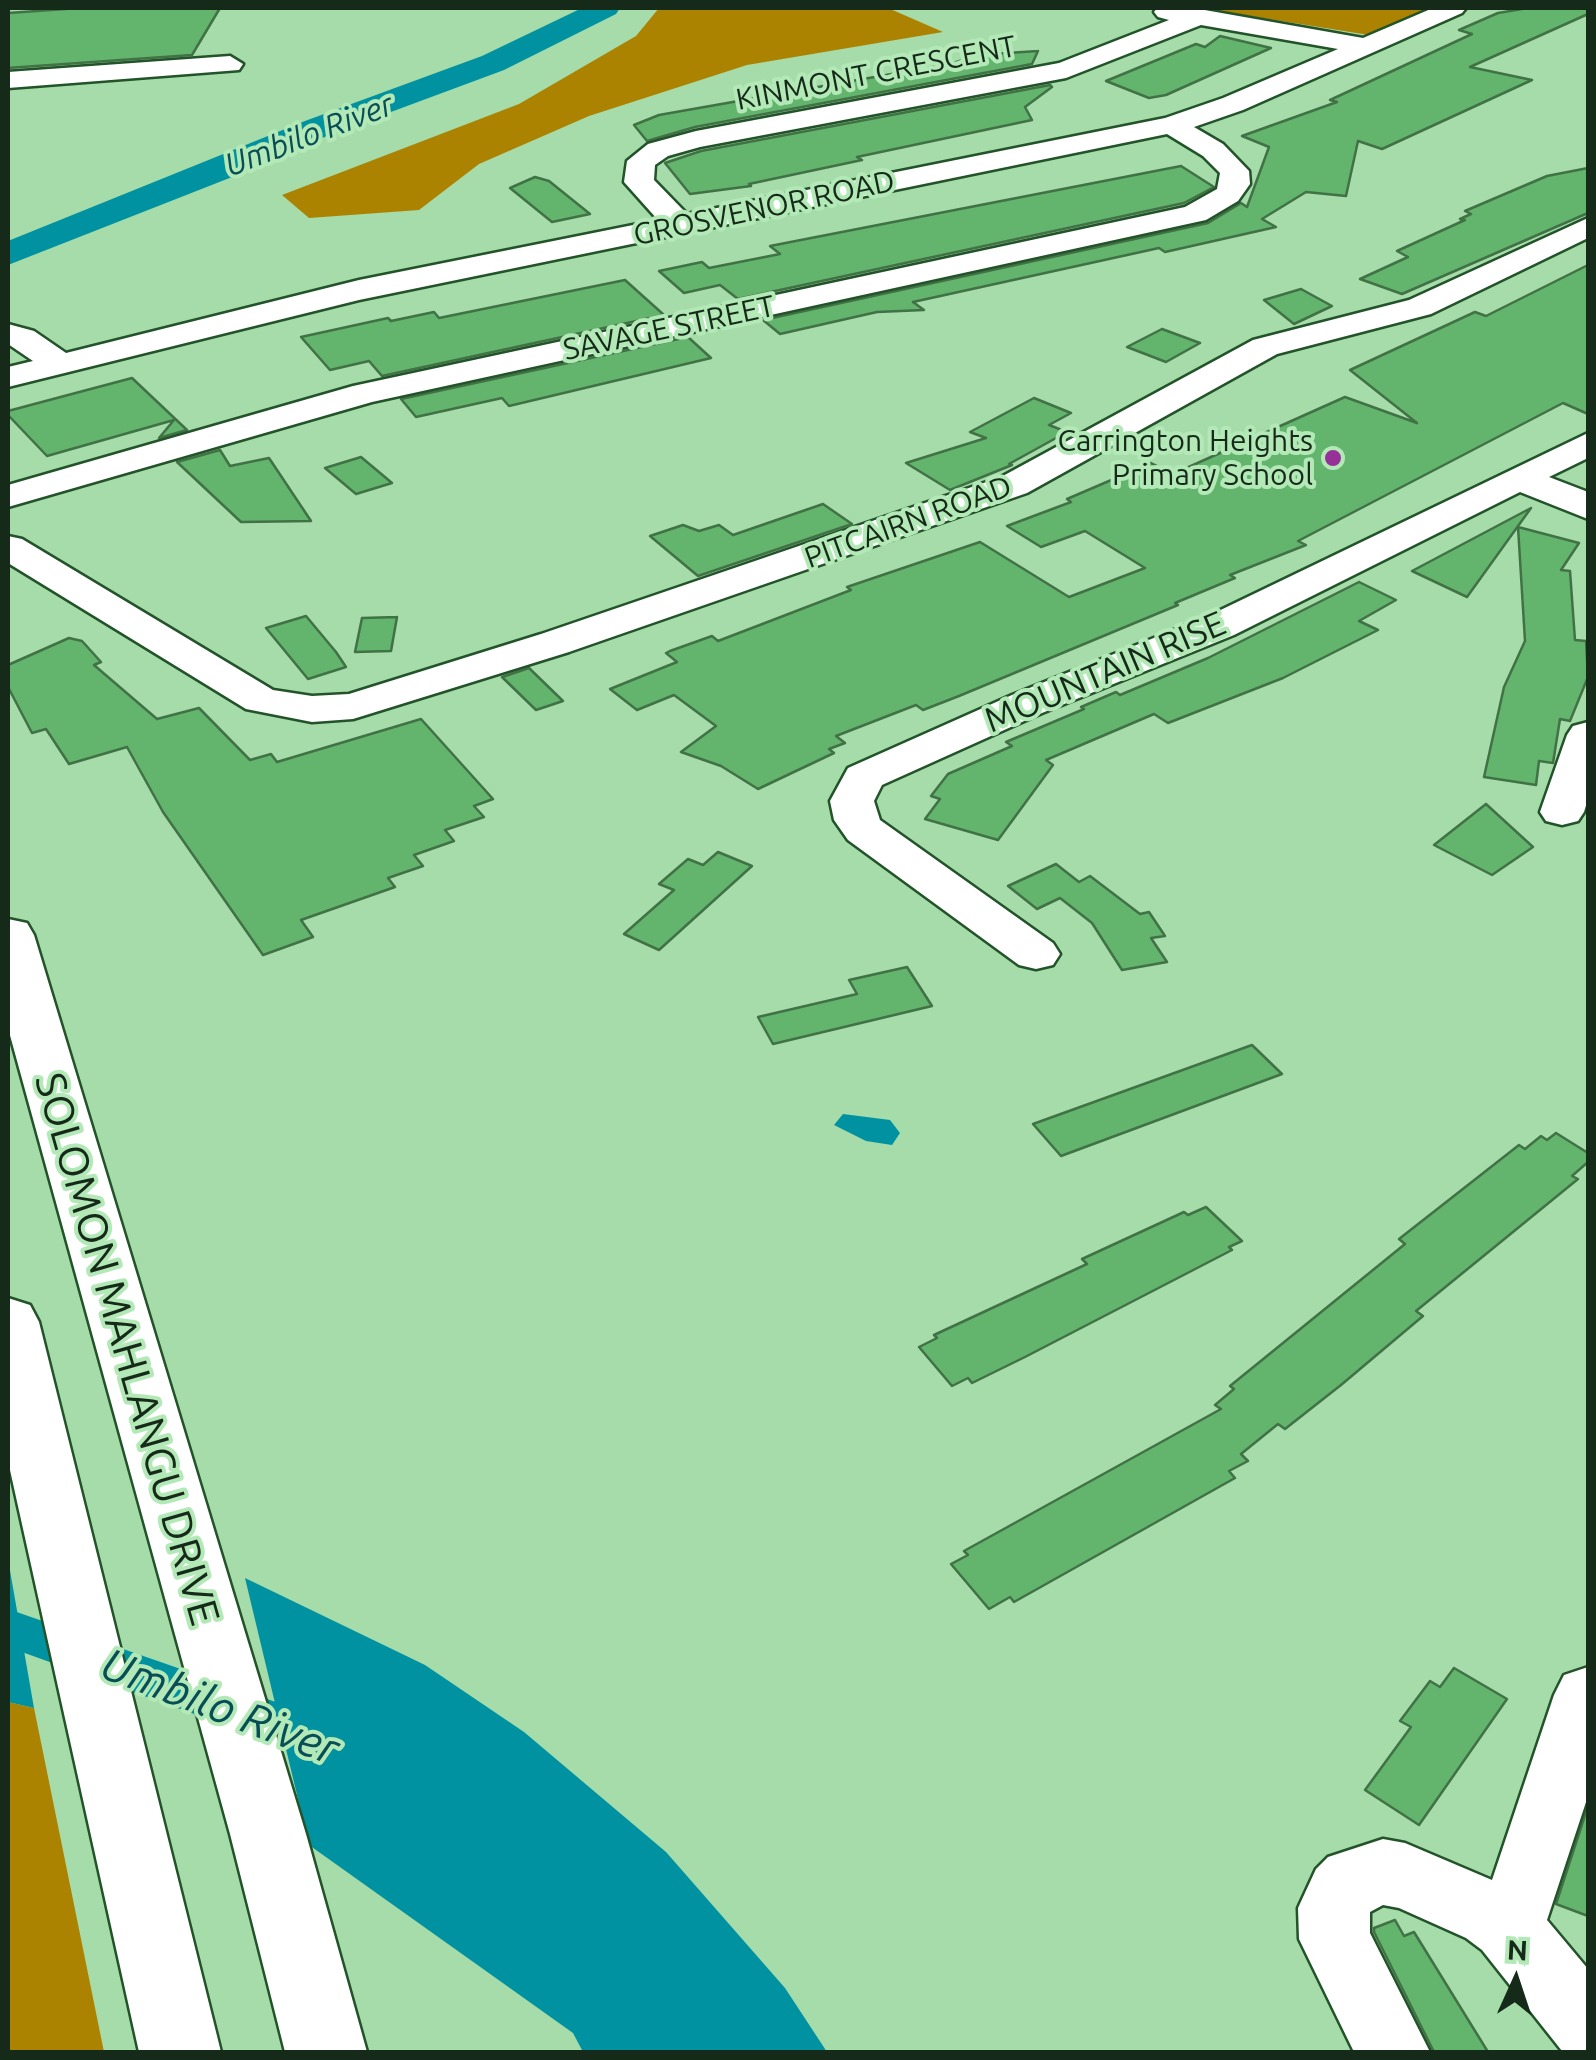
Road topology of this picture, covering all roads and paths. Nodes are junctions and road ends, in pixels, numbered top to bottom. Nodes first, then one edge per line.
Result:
1 (1138, 8) edge
2 (1453, 8) edge
3 (1199, 17) junction
4 (1367, 46) junction
5 (230, 64) dead end
6 (8, 80) edge
7 (1171, 125) junction
8 (680, 225) junction
9 (1588, 227) edge
10 (8, 334) edge
11 (60, 364) junction
12 (8, 376) edge
13 (1588, 444) edge
14 (1521, 480) junction
15 (8, 496) edge
16 (1588, 508) edge
17 (8, 548) edge
18 (1588, 735) edge
19 (1562, 812) dead end
20 (8, 935) edge
21 (1036, 954) dead end
22 (8, 1322) edge
23 (1587, 1696) edge
24 (1507, 1926) junction
25 (1588, 2025) edge
26 (180, 2052) edge
27 (326, 2052) edge
28 (1393, 2052) edge

1 - 3 street
2 - 4 street, GROSVENOR ROAD
3 - 4 street
3 - 8 street, KINMONT CRESCENT
4 - 7 street, GROSVENOR ROAD
5 - 6 street
7 - 8 street, GROSVENOR ROAD
7 - 15 street, SAVAGE STREET
8 - 11 street, GROSVENOR ROAD
9 - 17 street, PITCAIRN ROAD
10 - 11 street
11 - 12 street, GROSVENOR ROAD
13 - 14 street, MOUNTAIN RISE
14 - 16 street
14 - 21 street, MOUNTAIN RISE
18 - 19 street
20 - 27 highway, SOLOMON MAHLANGU DRIVE
22 - 26 highway
23 - 24 street
24 - 25 street
24 - 28 street

